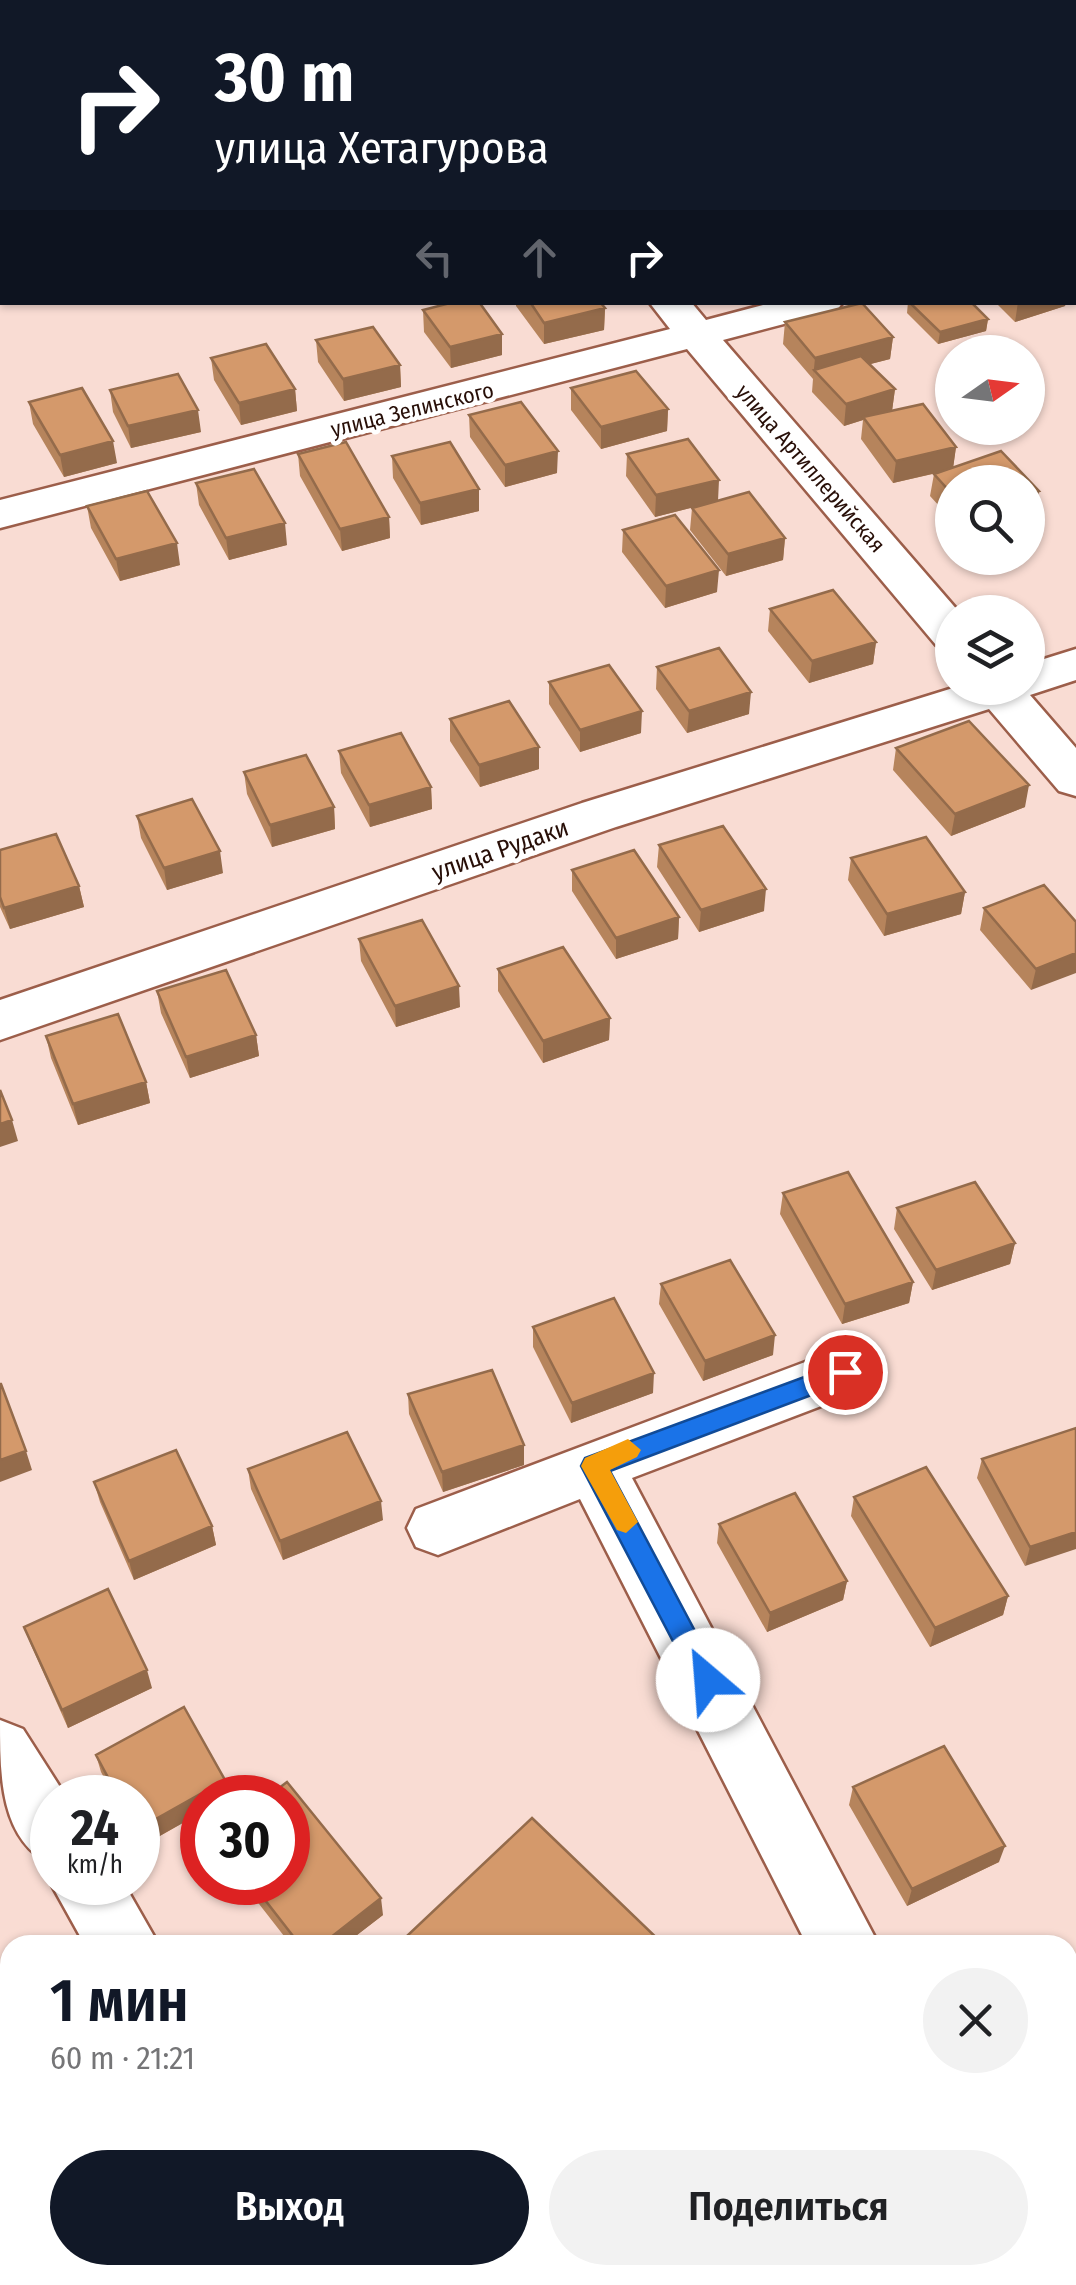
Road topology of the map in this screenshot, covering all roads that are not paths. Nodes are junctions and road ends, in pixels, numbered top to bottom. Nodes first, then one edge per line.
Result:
1 (672, 305) edge
2 (812, 305) edge
3 (698, 336) junction
4 (0, 514) edge
5 (935, 614) edge
6 (1076, 664) edge
7 (1045, 674) edge
8 (946, 705) edge
9 (1014, 705) edge
10 (1076, 779) edge
11 (0, 1020) edge
12 (845, 1372) dead end
13 (594, 1466) junction
14 (438, 1528) dead end
15 (0, 1751) edge
16 (30, 1798) edge
17 (99, 1905) edge
18 (118, 1935) edge
19 (839, 1935) edge

1 - 3 street, улица Артиллерийская
2 - 3 street, улица Зелинского
3 - 4 street, улица Зелинского
3 - 5 street, улица Артиллерийская
6 - 7 street
8 - 11 street, улица Рудаки
9 - 10 street
12 - 13 street
13 - 14 street
13 - 19 street
15 - 16 street
17 - 18 street

